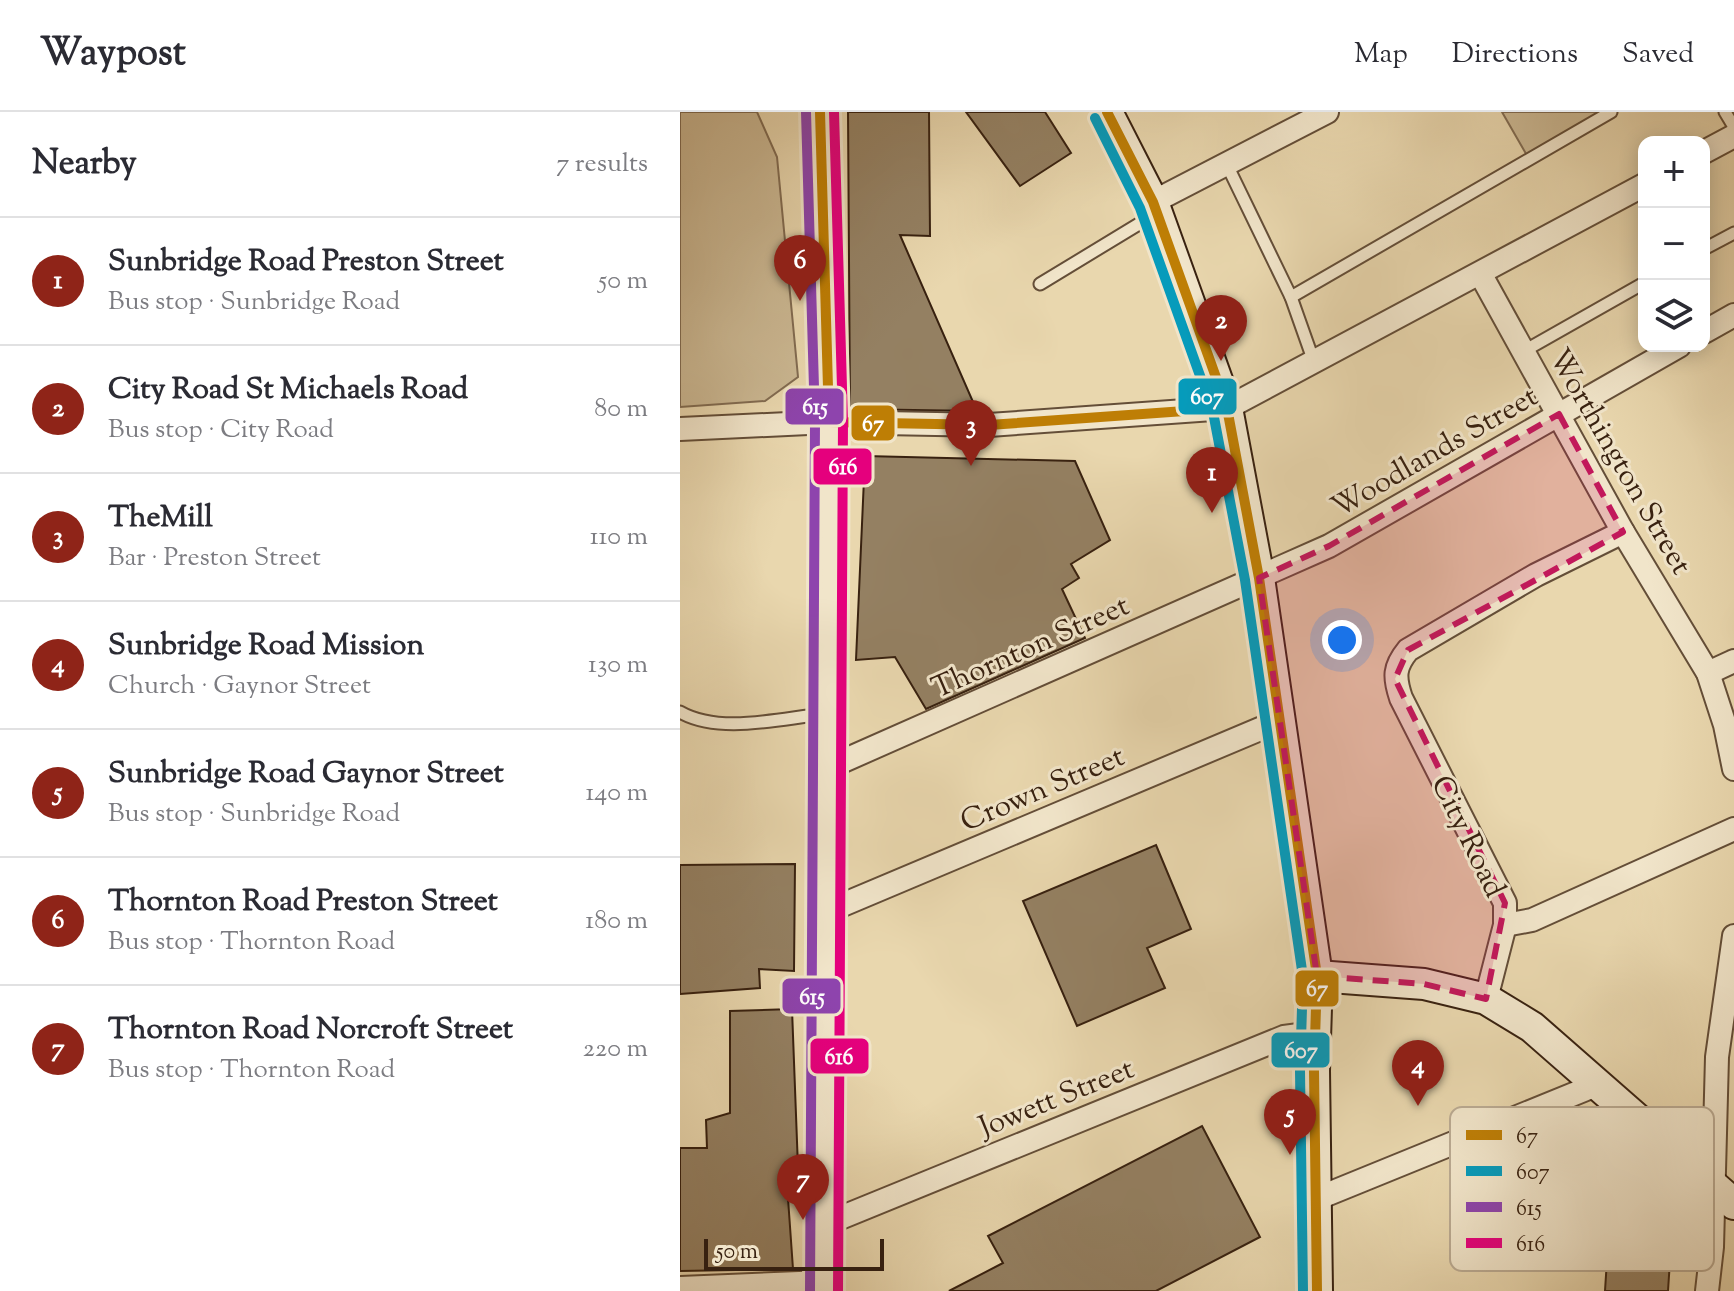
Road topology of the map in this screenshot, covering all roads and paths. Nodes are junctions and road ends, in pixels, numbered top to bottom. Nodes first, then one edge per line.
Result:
1 (820, 112) edge
2 (1107, 112) edge
3 (1327, 112) edge
4 (1611, 112) edge
5 (1725, 112) edge
6 (1734, 127) edge
7 (1734, 136) edge
8 (1710, 149) edge
9 (1227, 165) junction
10 (1638, 188) edge
11 (1155, 207) junction
12 (1734, 233) edge
13 (1710, 246) edge
14 (1481, 275) junction
15 (1040, 284) dead end
16 (1638, 286) edge
17 (1291, 297) junction
18 (1734, 315) edge
19 (1710, 329) edge
20 (1524, 351) junction
21 (1668, 352) edge
22 (1315, 364) junction
23 (1227, 408) junction
24 (1559, 414) junction
25 (829, 422) junction
26 (680, 429) edge
27 (1623, 532) junction
28 (1259, 578) junction
29 (1734, 661) edge
30 (1708, 673) junction
31 (680, 712) edge
32 (825, 714) junction
33 (1279, 721) junction
34 (825, 769) junction
35 (1734, 769) edge
36 (1734, 829) edge
37 (828, 911) junction
38 (1505, 925) junction
39 (1734, 936) edge
40 (1317, 976) junction
41 (1486, 999) junction
42 (1314, 1033) junction
43 (1596, 1085) junction
44 (1542, 1107) edge
45 (1621, 1107) edge
46 (1450, 1144) edge
47 (1723, 1195) edge
48 (1316, 1199) junction
49 (823, 1225) junction
50 (1714, 1249) edge
51 (1710, 1271) edge
52 (824, 1287) edge
53 (680, 1288) edge
54 (1317, 1291) edge
55 (1707, 1291) edge

1 - 25 street
2 - 11 street
3 - 9 street
4 - 17 lane
5 - 6 lane
7 - 8 street
9 - 11 street
9 - 17 lane
10 - 14 street
11 - 15 lane
11 - 23 street
12 - 13 lane
14 - 20 street, Worthington Street
14 - 22 street
16 - 20 lane
17 - 22 lane
18 - 19 street
20 - 24 street, Worthington Street
21 - 24 street, Woodlands Street
22 - 23 street
23 - 25 street
23 - 28 street
24 - 27 street, Worthington Street
24 - 28 street, Woodlands Street
25 - 26 street
25 - 32 street
27 - 30 street, Worthington Street
27 - 38 street, City Road
28 - 33 street
28 - 34 street, Thornton Street
29 - 30 street
30 - 35 street, Worthington Street
31 - 32 lane
32 - 34 street
33 - 37 street, Crown Street
33 - 40 street
34 - 37 street
36 - 38 street
37 - 49 street
38 - 41 street, City Road
39 - 47 street
40 - 41 street
40 - 42 street
41 - 43 street
42 - 48 street
42 - 49 street, Jowett Street
43 - 44 street
43 - 45 street
46 - 48 street
47 - 50 street
48 - 54 street
49 - 52 street
51 - 55 street
52 - 53 street

